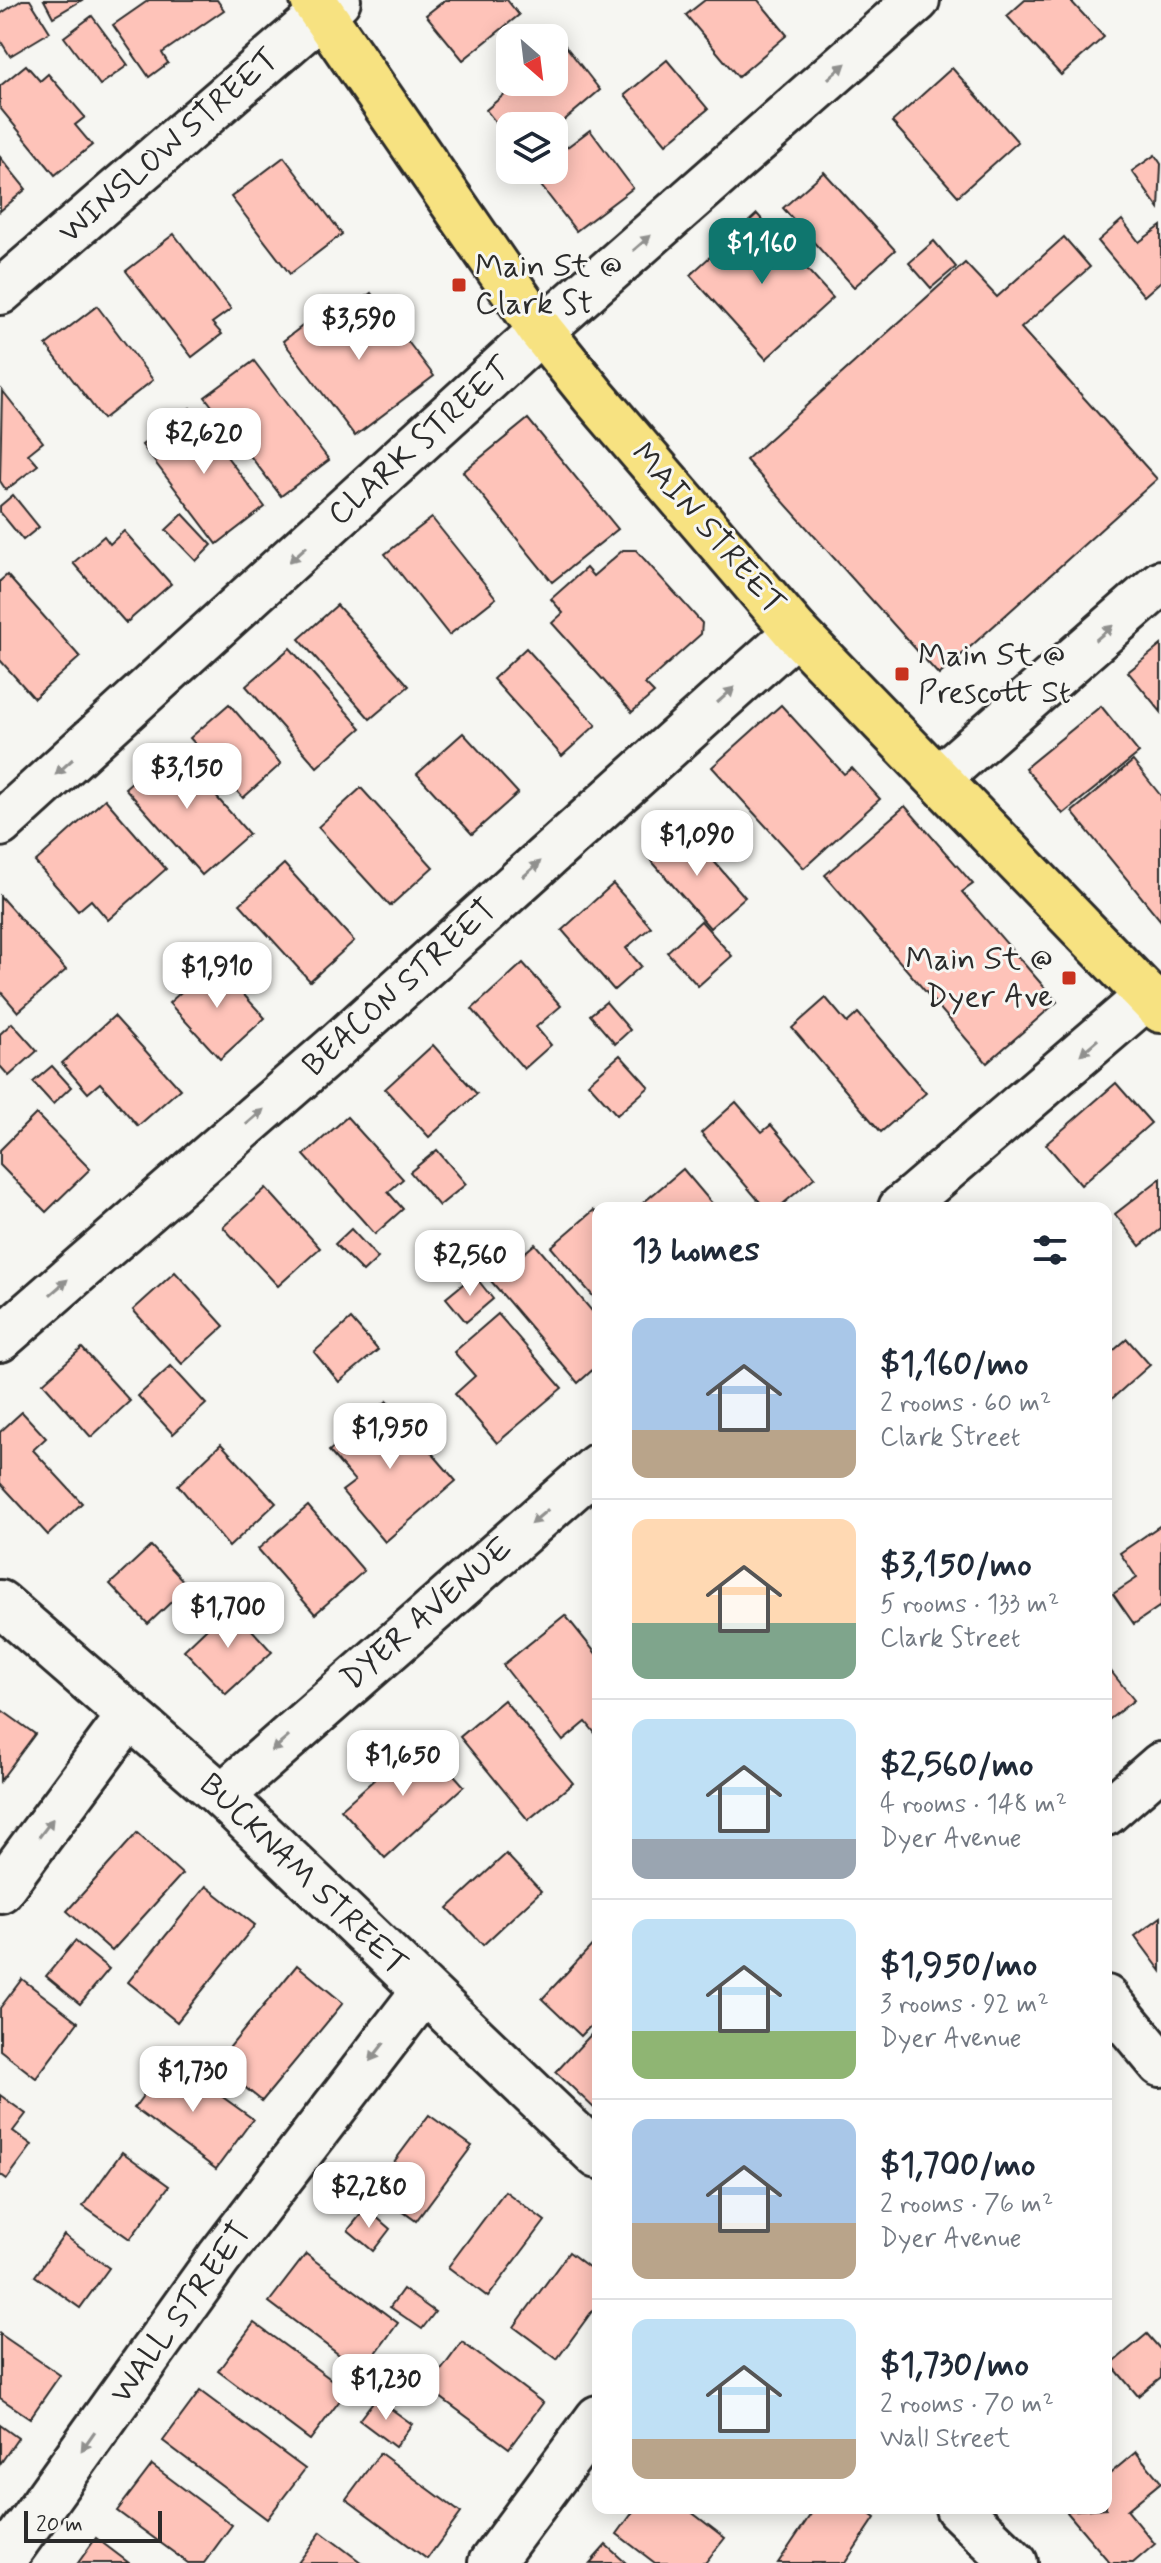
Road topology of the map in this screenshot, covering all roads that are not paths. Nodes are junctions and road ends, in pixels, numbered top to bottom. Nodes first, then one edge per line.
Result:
1 (917, 0) edge
2 (325, 5) edge
3 (0, 292) edge
4 (541, 331) junction
5 (1161, 583) edge
6 (796, 632) junction
7 (940, 777) junction
8 (0, 824) edge
9 (1155, 1003) edge
10 (908, 1202) edge
11 (0, 1339) edge
12 (592, 1471) edge
13 (0, 1603) edge
14 (130, 1715) junction
15 (1161, 1765) edge
16 (222, 1796) junction
17 (1112, 1808) edge
18 (0, 1890) edge
19 (424, 1991) junction
20 (1112, 2005) edge
21 (1161, 2064) edge
22 (592, 2150) edge
23 (592, 2426) edge
24 (964, 2514) edge
25 (1, 2563) edge
26 (491, 2563) edge
27 (1015, 2563) edge

4 -> 1 street, CLARK STREET
2 - 3 street, WINSLOW STREET
2 - 4 main road, MAIN STREET
4 - 6 main road, MAIN STREET
4 -> 8 street, CLARK STREET
7 -> 5 street
6 - 7 main road, MAIN STREET
11 -> 6 street, BEACON STREET
7 - 9 main road, MAIN STREET
9 -> 10 street
12 -> 16 street, DYER AVENUE
13 - 14 street, BUCKNAM STREET
14 - 16 street, BUCKNAM STREET
18 -> 14 street
15 - 17 street
16 - 19 street, BUCKNAM STREET
19 - 22 street, BUCKNAM STREET
19 -> 25 street, WALL STREET
20 - 21 street
23 - 26 street
24 - 27 street

